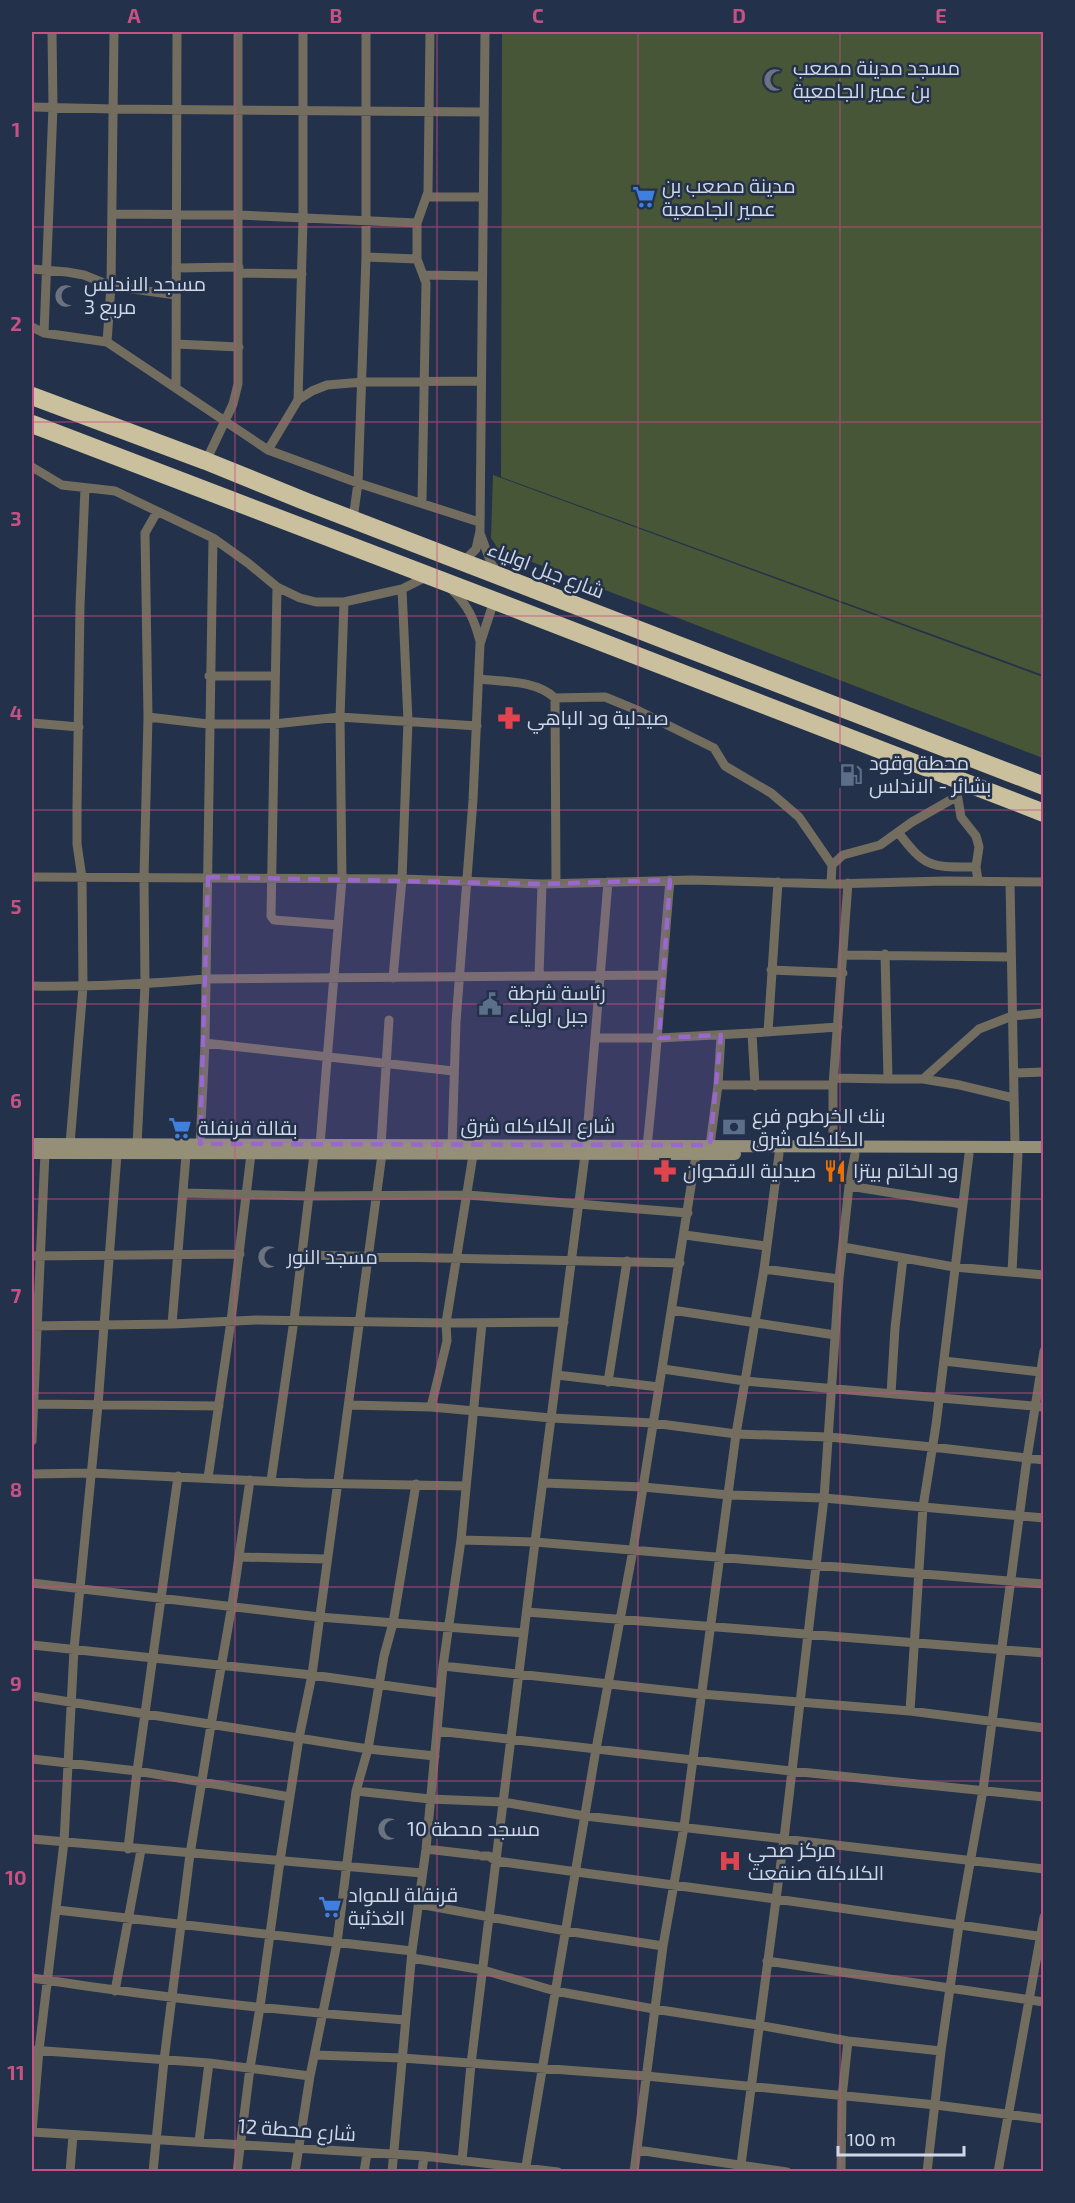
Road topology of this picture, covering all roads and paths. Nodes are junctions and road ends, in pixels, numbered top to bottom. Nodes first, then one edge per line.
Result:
1 (52, 32) edge
2 (114, 32) edge
3 (177, 32) edge
4 (238, 32) edge
5 (303, 32) edge
6 (366, 32) edge
7 (430, 32) edge
8 (485, 32) edge
9 (32, 107) edge
10 (53, 107) junction
11 (114, 109) junction
12 (177, 109) junction
13 (237, 109) junction
14 (302, 109) junction
15 (366, 110) junction
16 (484, 112) junction
17 (430, 113) junction
18 (427, 197) junction
19 (482, 197) junction
20 (112, 214) junction
21 (176, 214) junction
22 (238, 215) junction
23 (303, 219) junction
24 (365, 221) junction
25 (417, 223) junction
26 (366, 258) junction
27 (417, 259) junction
28 (176, 268) junction
29 (32, 269) edge
30 (48, 269) junction
31 (239, 270) junction
32 (302, 274) junction
33 (424, 275) junction
34 (481, 276) junction
35 (111, 286) junction
36 (176, 296) junction
37 (32, 327) edge
38 (44, 333) junction
39 (107, 342) junction
40 (176, 344) junction
41 (239, 347) junction
42 (480, 381) junction
43 (363, 382) junction
44 (424, 382) junction
45 (176, 387) junction
46 (32, 396) edge
47 (298, 400) junction
48 (225, 422) junction
49 (32, 424) edge
50 (268, 450) junction
51 (206, 461) junction
52 (32, 467) edge
53 (358, 483) junction
54 (85, 488) junction
55 (422, 502) junction
56 (157, 512) junction
57 (353, 519) junction
58 (479, 527) junction
59 (213, 538) junction
60 (463, 562) junction
61 (500, 576) junction
62 (437, 580) junction
63 (277, 587) junction
64 (402, 590) junction
65 (494, 601) junction
66 (344, 602) junction
67 (480, 644) junction
68 (209, 676) junction
69 (275, 676) junction
70 (479, 679) junction
71 (555, 698) junction
72 (148, 717) junction
73 (340, 717) junction
74 (408, 721) junction
75 (32, 723) edge
76 (208, 724) junction
77 (274, 724) junction
78 (477, 726) junction
79 (79, 727) junction
80 (1002, 768) junction
81 (1037, 783) edge
82 (957, 788) junction
83 (979, 788) junction
84 (1013, 801) junction
85 (1044, 813) edge
86 (898, 832) junction
87 (831, 865) junction
88 (976, 867) junction
89 (32, 877) edge
90 (144, 877) junction
91 (208, 877) junction
92 (82, 878) junction
93 (272, 878) junction
94 (342, 879) junction
95 (402, 879) junction
96 (670, 880) junction
97 (978, 881) junction
98 (468, 882) junction
99 (608, 882) junction
100 (778, 882) junction
101 (1010, 882) junction
102 (1044, 882) edge
103 (555, 883) junction
104 (848, 883) junction
105 (542, 884) junction
106 (831, 884) junction
107 (338, 925) junction
108 (885, 954) junction
109 (844, 955) junction
110 (1010, 957) junction
111 (771, 970) junction
112 (843, 973) junction
113 (539, 975) junction
114 (662, 975) junction
115 (601, 976) junction
116 (459, 977) junction
117 (393, 978) junction
118 (205, 979) junction
119 (333, 979) junction
120 (145, 985) junction
121 (32, 986) edge
122 (82, 987) junction
123 (1044, 1013) edge
124 (1012, 1016) junction
125 (389, 1020) dead end
126 (838, 1027) junction
127 (768, 1032) junction
128 (752, 1033) junction
129 (722, 1035) junction
130 (597, 1038) junction
131 (659, 1038) junction
132 (205, 1043) junction
133 (326, 1056) junction
134 (387, 1064) junction
135 (453, 1071) junction
136 (1014, 1072) junction
137 (1044, 1072) edge
138 (888, 1079) junction
139 (923, 1079) junction
140 (833, 1082) junction
141 (718, 1085) junction
142 (755, 1086) junction
143 (1014, 1098) junction
144 (32, 1144) edge
145 (70, 1144) junction
146 (136, 1144) junction
147 (200, 1144) junction
148 (452, 1145) junction
149 (710, 1145) junction
150 (647, 1146) junction
151 (833, 1146) junction
152 (1044, 1147) edge
153 (381, 1149) junction
154 (317, 1150) junction
155 (586, 1150) junction
156 (1017, 1150) junction
157 (38, 1153) edge
158 (117, 1154) junction
159 (251, 1154) junction
160 (779, 1154) junction
161 (855, 1154) junction
162 (969, 1154) junction
163 (186, 1155) junction
164 (473, 1155) junction
165 (696, 1155) junction
166 (1044, 1155) edge
167 (849, 1186) junction
168 (184, 1193) junction
169 (246, 1194) junction
170 (468, 1195) junction
171 (310, 1196) junction
172 (375, 1196) junction
173 (579, 1203) junction
174 (962, 1204) junction
175 (688, 1214) junction
176 (685, 1234) junction
177 (766, 1246) junction
178 (843, 1247) junction
179 (240, 1254) junction
180 (177, 1255) junction
181 (303, 1255) junction
182 (36, 1256) edge
183 (110, 1256) junction
184 (368, 1256) junction
185 (458, 1257) junction
186 (903, 1258) junction
187 (570, 1260) junction
188 (627, 1260) junction
189 (680, 1263) junction
190 (954, 1267) junction
191 (764, 1269) junction
192 (1012, 1272) junction
193 (1044, 1275) edge
194 (839, 1279) junction
195 (672, 1310) junction
196 (294, 1320) junction
197 (231, 1321) junction
198 (360, 1321) junction
199 (564, 1322) junction
200 (754, 1322) junction
201 (446, 1323) junction
202 (482, 1323) junction
203 (172, 1324) junction
204 (34, 1326) edge
205 (104, 1326) junction
206 (835, 1335) junction
207 (1044, 1351) edge
208 (944, 1361) junction
209 (663, 1369) junction
210 (1040, 1372) junction
211 (557, 1375) junction
212 (745, 1381) junction
213 (608, 1382) junction
214 (659, 1388) junction
215 (831, 1388) junction
216 (891, 1394) junction
217 (939, 1398) junction
218 (32, 1404) edge
219 (98, 1405) junction
220 (349, 1405) junction
221 (219, 1406) junction
222 (1039, 1406) edge
223 (431, 1407) junction
224 (474, 1411) junction
225 (551, 1418) junction
226 (653, 1424) junction
227 (736, 1434) junction
228 (829, 1437) junction
229 (32, 1441) edge
230 (932, 1447) junction
231 (1027, 1458) junction
232 (1044, 1460) edge
233 (91, 1473) junction
234 (32, 1474) edge
235 (178, 1476) junction
236 (208, 1478) junction
237 (250, 1480) junction
238 (271, 1481) junction
239 (338, 1483) junction
240 (544, 1483) junction
241 (416, 1484) junction
242 (466, 1486) junction
243 (643, 1487) junction
244 (729, 1495) junction
245 (824, 1498) junction
246 (923, 1507) junction
247 (1019, 1515) junction
248 (1044, 1518) edge
249 (461, 1540) junction
250 (535, 1542) junction
251 (633, 1550) junction
252 (239, 1557) junction
253 (720, 1558) junction
254 (327, 1559) junction
255 (816, 1566) junction
256 (919, 1575) junction
257 (1010, 1582) junction
258 (32, 1583) edge
259 (1044, 1584) edge
260 (79, 1588) junction
261 (161, 1597) junction
262 (232, 1605) junction
263 (527, 1612) junction
264 (319, 1617) junction
265 (621, 1619) junction
266 (393, 1623) junction
267 (710, 1626) junction
268 (450, 1627) junction
269 (524, 1633) junction
270 (808, 1634) junction
271 (913, 1644) junction
272 (32, 1645) edge
273 (74, 1649) junction
274 (1003, 1649) junction
275 (1044, 1653) edge
276 (153, 1658) junction
277 (221, 1666) junction
278 (443, 1666) junction
279 (312, 1675) junction
280 (519, 1675) junction
281 (610, 1685) junction
282 (379, 1686) junction
283 (440, 1693) junction
284 (701, 1694) junction
285 (32, 1696) edge
286 (800, 1703) junction
287 (71, 1704) junction
288 (910, 1711) junction
289 (145, 1713) junction
290 (993, 1723) junction
291 (211, 1725) junction
292 (1044, 1728) edge
293 (437, 1731) junction
294 (299, 1738) junction
295 (512, 1738) junction
296 (368, 1749) junction
297 (596, 1749) junction
298 (435, 1756) junction
299 (32, 1759) edge
300 (692, 1760) junction
301 (68, 1763) junction
302 (137, 1771) junction
303 (791, 1771) junction
304 (202, 1781) junction
305 (983, 1790) junction
306 (356, 1791) junction
307 (290, 1797) junction
308 (1044, 1797) edge
309 (430, 1799) junction
310 (503, 1802) junction
311 (585, 1816) junction
312 (684, 1827) junction
313 (32, 1839) edge
314 (784, 1839) junction
315 (64, 1842) junction
316 (128, 1849) junction
317 (426, 1849) junction
318 (141, 1850) junction
319 (190, 1854) junction
320 (970, 1859) junction
321 (280, 1861) junction
322 (496, 1861) junction
323 (346, 1867) junction
324 (1044, 1869) edge
325 (576, 1872) junction
326 (422, 1874) junction
327 (674, 1885) junction
328 (776, 1899) junction
329 (419, 1904) junction
330 (57, 1910) junction
331 (490, 1917) junction
332 (1044, 1917) edge
333 (129, 1919) junction
334 (182, 1924) junction
335 (959, 1925) junction
336 (566, 1931) junction
337 (269, 1935) junction
338 (1042, 1937) edge
339 (337, 1943) junction
340 (663, 1946) junction
341 (412, 1954) junction
342 (767, 1961) junction
343 (483, 1970) junction
344 (32, 1978) edge
345 (49, 1981) junction
346 (952, 1987) junction
347 (115, 1991) junction
348 (555, 1991) junction
349 (174, 1997) junction
350 (1030, 2000) junction
351 (1044, 2002) edge
352 (260, 2007) junction
353 (654, 2009) junction
354 (323, 2014) junction
355 (405, 2020) junction
356 (758, 2025) junction
357 (848, 2041) junction
358 (35, 2050) edge
359 (941, 2051) junction
360 (315, 2055) junction
361 (402, 2058) junction
362 (164, 2060) junction
363 (209, 2063) junction
364 (471, 2064) junction
365 (250, 2068) junction
366 (542, 2069) junction
367 (310, 2076) junction
368 (646, 2076) junction
369 (750, 2087) junction
370 (842, 2097) junction
371 (936, 2105) junction
372 (1008, 2115) junction
373 (1044, 2119) edge
374 (32, 2132) edge
375 (74, 2134) junction
376 (156, 2138) junction
377 (199, 2141) junction
378 (240, 2144) junction
379 (299, 2148) junction
380 (637, 2150) junction
381 (367, 2153) junction
382 (394, 2155) junction
383 (424, 2156) junction
384 (462, 2161) junction
385 (740, 2168) edge
386 (525, 2170) edge
387 (785, 2171) edge
388 (70, 2172) edge
389 (153, 2172) edge
390 (237, 2172) edge
391 (296, 2172) edge
392 (364, 2172) edge
393 (392, 2172) edge
394 (422, 2172) edge
395 (558, 2172) edge
396 (634, 2172) edge
397 (841, 2172) edge
398 (927, 2172) edge
399 (998, 2172) edge

1 - 10 street
2 - 11 street
3 - 12 street
4 - 13 street
5 - 14 street
6 - 15 street
7 - 17 street
8 - 16 street
9 - 10 street
10 - 11 street
10 - 30 street
11 - 12 street
11 - 20 street
12 - 13 street
12 - 21 street
13 - 14 street
13 - 22 street
14 - 15 street
14 - 23 street
15 - 17 street
15 - 24 street
16 - 17 street
16 - 19 street
17 - 18 street
18 - 19 street
18 - 25 street
19 - 34 street
20 - 21 street
20 - 35 street
21 - 22 street
21 - 28 street
22 - 23 street
22 - 31 street
23 - 24 street
23 - 32 street
24 - 25 street
24 - 26 street
25 - 27 street
26 - 27 street
26 - 43 street
27 - 33 street
28 - 31 street
28 - 36 street
29 - 30 street
30 - 35 street
30 - 38 street
31 - 32 street
31 - 41 street
32 - 47 street
33 - 34 street
33 - 44 street
34 - 42 street
35 - 36 street
35 - 39 street
36 - 40 street
37 - 38 street
38 - 39 street
39 - 45 street
40 - 41 street
40 - 45 street
41 - 48 street
42 - 44 street
42 - 58 street
43 - 44 street
43 - 47 street
43 - 53 street
44 - 55 street
45 - 48 street
46 - 51 highway, شارع جبل اولياء
47 - 50 street
48 - 50 street
48 - 51 street
49 - 62 highway
50 - 53 street
51 - 57 highway, شارع جبل اولياء
52 - 54 street
53 - 55 street
53 - 57 street
54 - 56 street
54 - 79 street
55 - 58 street
56 - 59 street
56 - 72 street
57 - 60 highway, شارع جبل اولياء
58 - 60 street
58 - 61 street
59 - 63 street
59 - 68 street
60 - 61 highway, شارع جبل اولياء
61 - 80 highway, شارع جبل اولياء
62 - 64 street
62 - 65 highway
62 - 67 street
63 - 66 street
63 - 69 street
64 - 66 street
64 - 74 street
65 - 67 street
65 - 82 highway
66 - 73 street
67 - 70 street
68 - 69 street
68 - 76 street
69 - 77 street
70 - 71 street
70 - 78 street
71 - 87 street
71 - 103 street
72 - 76 street
72 - 90 street
73 - 74 street
73 - 77 street
73 - 94 street
74 - 78 street
74 - 95 street
75 - 79 street
76 - 77 street
76 - 91 street
77 - 93 street
78 - 98 street
79 - 92 street
80 - 81 highway, شارع جبل اولياء
80 - 83 highway
81 - 84 highway
82 - 83 highway
82 - 86 street
82 - 88 street
83 - 84 highway
84 - 85 highway
86 - 87 street
86 - 88 street
87 - 106 street
88 - 97 street
89 - 92 street
90 - 91 street
90 - 92 street
90 - 120 street
91 - 93 street
91 - 118 street
92 - 122 street
93 - 94 street
93 - 107 street
94 - 95 street
94 - 107 street
95 - 98 street
95 - 117 street
96 - 99 street
96 - 100 street
96 - 114 street
97 - 101 street
97 - 104 street
98 - 105 street
98 - 116 street
99 - 103 street
99 - 115 street
100 - 106 street
100 - 111 street
101 - 102 street
101 - 110 street
103 - 105 street
104 - 106 street
104 - 109 street
105 - 113 street
107 - 119 street
108 - 109 street
108 - 110 street
108 - 138 street
109 - 112 street
110 - 124 street
111 - 112 street
111 - 127 street
112 - 126 street
113 - 115 street
113 - 116 street
114 - 115 street
114 - 131 street
115 - 130 street
116 - 117 street
116 - 135 street
117 - 119 street
118 - 119 street
118 - 120 street
118 - 132 street
119 - 133 street
120 - 122 street
120 - 146 street
121 - 122 street
122 - 145 street
123 - 124 street
124 - 136 street
124 - 139 street
125 - 134 street
126 - 127 street
126 - 140 street
127 - 128 street
128 - 129 street
128 - 142 street
129 - 131 street
129 - 141 street
130 - 131 street
130 - 155 street
131 - 150 street
132 - 133 street
132 - 147 street
133 - 134 street
133 - 154 street
134 - 135 street
134 - 153 street
135 - 148 street
136 - 137 street
136 - 143 street
138 - 139 street
138 - 140 street
139 - 143 street
140 - 142 street
140 - 151 street
141 - 142 street
141 - 149 street
143 - 156 street
144 - 145 street, شارع الكلاكله شرق
145 - 146 street, شارع الكلاكله شرق
146 - 147 street, شارع الكلاكله شرق
147 - 154 street, شارع الكلاكله شرق
148 - 153 street, شارع الكلاكله شرق
148 - 155 street, شارع الكلاكله شرق
149 - 150 street, شارع الكلاكله شرق
149 - 151 street, شارع الكلاكله شرق
150 - 155 street, شارع الكلاكله شرق
151 - 156 street, شارع الكلاكله شرق
152 - 156 street, شارع الكلاكله شرق
153 - 154 street, شارع الكلاكله شرق
153 - 164 street, شارع الكلاكله شرق
153 - 172 street
154 - 159 street, شارع الكلاكله شرق
154 - 171 street
155 - 164 street, شارع الكلاكله شرق
155 - 165 street, شارع الكلاكله شرق
155 - 173 street
156 - 162 street, شارع الكلاكله شرق
156 - 166 street, شارع الكلاكله شرق
156 - 192 street
157 - 158 street, شارع الكلاكله شرق
157 - 182 street
158 - 163 street, شارع الكلاكله شرق
158 - 183 street
159 - 163 street, شارع الكلاكله شرق
159 - 169 street
160 - 161 street, شارع الكلاكله شرق
160 - 165 street, شارع الكلاكله شرق
160 - 177 street
161 - 162 street, شارع الكلاكله شرق
161 - 167 street
162 - 174 street
163 - 168 street
164 - 170 street
165 - 175 street
167 - 174 street
167 - 178 street
168 - 169 street
168 - 180 street
169 - 171 street
169 - 179 street
170 - 172 street
170 - 173 street
170 - 185 street
171 - 172 street
171 - 181 street
172 - 184 street
173 - 175 street
173 - 187 street
174 - 190 street
175 - 176 street
176 - 177 street
176 - 189 street
177 - 191 street
178 - 186 street
178 - 194 street
179 - 180 street
179 - 197 street
180 - 183 street
180 - 203 street
181 - 184 street
181 - 196 street
182 - 183 street
182 - 204 street
183 - 205 street
184 - 185 street
184 - 198 street
185 - 187 street
185 - 201 street
186 - 190 street
186 - 216 street
187 - 188 street
187 - 199 street
188 - 189 street
188 - 213 street
189 - 195 street
190 - 192 street
190 - 208 street
191 - 194 street
191 - 200 street
192 - 193 street
194 - 206 street
195 - 200 street
195 - 209 street
196 - 197 street
196 - 198 street
196 - 238 street
197 - 203 street
197 - 221 street
198 - 201 street
198 - 220 street
199 - 202 street
199 - 211 street
200 - 206 street
200 - 212 street
201 - 202 street
201 - 223 street
202 - 224 street
203 - 205 street
204 - 205 street
204 - 218 street
205 - 219 street
206 - 215 street
207 - 210 street
208 - 210 street
208 - 217 street
209 - 212 street
209 - 214 street
210 - 222 street
211 - 213 street
211 - 225 street
212 - 215 street
212 - 227 street
213 - 214 street
214 - 226 street
215 - 216 street
215 - 228 street
216 - 217 street
217 - 222 street
217 - 230 street
218 - 219 street
218 - 229 street
219 - 221 street
219 - 233 street
220 - 223 street
220 - 239 street
221 - 236 street
222 - 231 street
223 - 224 street
224 - 225 street
224 - 242 street
225 - 226 street
225 - 240 street
226 - 227 street
226 - 243 street
227 - 228 street
227 - 244 street
228 - 230 street
228 - 245 street
230 - 231 street
230 - 246 street
231 - 232 street
231 - 247 street
233 - 234 street
233 - 235 street
233 - 260 street
235 - 236 street
235 - 261 street
236 - 237 street
237 - 238 street
237 - 252 street
238 - 239 street
239 - 241 street
239 - 254 street
240 - 243 street
240 - 250 street
241 - 242 street
241 - 266 street
242 - 249 street
243 - 244 street
243 - 251 street
244 - 245 street
244 - 253 street
245 - 246 street
245 - 255 street
246 - 247 street
246 - 256 street
247 - 248 street
247 - 257 street
249 - 250 street
249 - 268 street
250 - 251 street
250 - 263 street
251 - 253 street
251 - 265 street
252 - 254 street
252 - 262 street
253 - 255 street
253 - 267 street
254 - 264 street
255 - 256 street
255 - 270 street
256 - 257 street
256 - 271 street
257 - 259 street
257 - 274 street
258 - 260 street
260 - 261 street
260 - 273 street
261 - 262 street
261 - 276 street
262 - 264 street
262 - 277 street
263 - 265 street
263 - 269 street
264 - 266 street
264 - 279 street
265 - 267 street
265 - 281 street
266 - 268 street
266 - 282 street
267 - 270 street
267 - 284 street
268 - 269 street
268 - 278 street
269 - 280 street
270 - 271 street
270 - 286 street
271 - 274 street
271 - 288 street
272 - 273 street
273 - 276 street
273 - 287 street
274 - 275 street
274 - 290 street
276 - 277 street
276 - 289 street
277 - 279 street
277 - 291 street
278 - 280 street
278 - 283 street
279 - 282 street
279 - 294 street
280 - 281 street
280 - 295 street
281 - 284 street
281 - 297 street
282 - 283 street
282 - 296 street
283 - 293 street
284 - 286 street
284 - 300 street
285 - 287 street
286 - 288 street
286 - 303 street
287 - 289 street
287 - 301 street
288 - 290 street
289 - 291 street
289 - 302 street
290 - 292 street
290 - 305 street
291 - 294 street
291 - 304 street
293 - 295 street
293 - 298 street
294 - 296 street
294 - 307 street
295 - 297 street
295 - 310 street
296 - 298 street
296 - 306 street
297 - 300 street
297 - 311 street
298 - 309 street
299 - 301 street
300 - 303 street
300 - 312 street
301 - 302 street
301 - 315 street
302 - 304 street
302 - 316 street
303 - 305 street
303 - 314 street
304 - 307 street
304 - 319 street
305 - 308 street
305 - 320 street
306 - 309 street
306 - 323 street
307 - 321 street
309 - 310 street
309 - 317 street
310 - 311 street
310 - 322 street
311 - 312 street
311 - 325 street
312 - 314 street
312 - 327 street
313 - 315 street
314 - 320 street
314 - 328 street
315 - 316 street
315 - 330 street
316 - 318 street
317 - 322 street
317 - 326 street
318 - 319 street
318 - 333 street
319 - 321 street
319 - 334 street
320 - 324 street
320 - 335 street
321 - 323 street
321 - 337 street
322 - 325 street
322 - 331 street
323 - 326 street
323 - 339 street
325 - 327 street
325 - 336 street
326 - 329 street
327 - 328 street
327 - 340 street
328 - 335 street
328 - 342 street
329 - 331 street
329 - 341 street
330 - 333 street
330 - 345 street
331 - 336 street
331 - 343 street
332 - 338 street
333 - 334 street
333 - 347 street
334 - 337 street
334 - 349 street
335 - 338 street
335 - 346 street
336 - 340 street
336 - 348 street
337 - 339 street
337 - 352 street
338 - 350 street
339 - 341 street
339 - 354 street
340 - 353 street
341 - 343 street
341 - 355 street
342 - 346 street
342 - 356 street
343 - 348 street
343 - 364 street
344 - 345 street
345 - 347 street
345 - 358 street
346 - 350 street
346 - 359 street
347 - 349 street
348 - 353 street
348 - 366 street
349 - 352 street
349 - 362 street
350 - 351 street
350 - 372 street
352 - 354 street
352 - 365 street
353 - 356 street
353 - 368 street
354 - 355 street
354 - 360 street
355 - 361 street
356 - 357 street
356 - 369 street
357 - 359 street
357 - 370 street
358 - 362 street
358 - 374 street
359 - 371 street
360 - 361 street
360 - 367 street
361 - 364 street
361 - 382 street
362 - 363 street
362 - 376 street
363 - 365 street
363 - 377 street
364 - 366 street
364 - 384 street
365 - 367 street
365 - 378 street
366 - 368 street
366 - 386 street
367 - 379 street
368 - 369 street
368 - 380 street
369 - 370 street
369 - 385 street
370 - 371 street
370 - 397 street
371 - 372 street
371 - 398 street
372 - 373 street
372 - 399 street
374 - 375 street, شارع محطة 12
375 - 376 street, شارع محطة 12
375 - 388 street
376 - 377 street, شارع محطة 12
376 - 389 street
377 - 378 street, شارع محطة 12
378 - 379 street, شارع محطة 12
378 - 390 street
379 - 381 street, شارع محطة 12
379 - 391 street
380 - 385 street
380 - 396 street
381 - 382 street, شارع محطة 12
381 - 392 street
382 - 383 street, شارع محطة 12
382 - 393 street
383 - 384 street, شارع محطة 12
383 - 394 street
384 - 386 street, شارع محطة 12
385 - 387 street
386 - 395 street, شارع محطة 12

